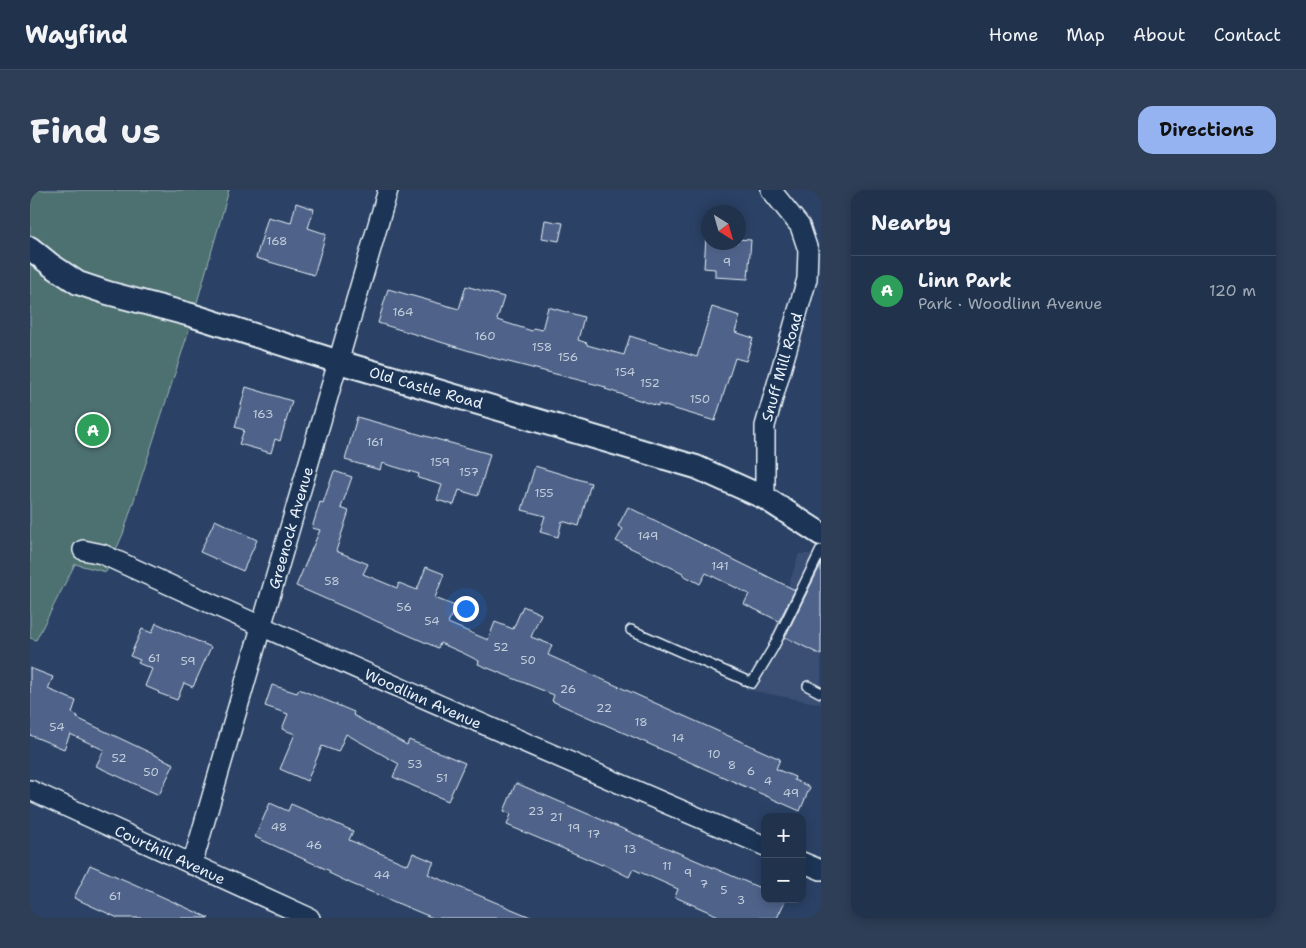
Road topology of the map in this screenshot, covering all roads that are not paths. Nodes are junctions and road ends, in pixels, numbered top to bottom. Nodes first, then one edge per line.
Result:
1 (388, 190) edge
2 (771, 190) edge
3 (30, 248) edge
4 (338, 362) junction
5 (765, 498) junction
6 (821, 534) edge
7 (83, 550) dead end
8 (821, 550) edge
9 (262, 627) junction
10 (631, 630) dead end
11 (808, 686) dead end
12 (821, 693) edge
13 (30, 790) edge
14 (761, 844) edge
15 (806, 864) edge
16 (192, 865) junction
17 (821, 870) edge
18 (310, 918) edge

1 - 4 street, Greenock Avenue
2 - 5 street, Snuff Mill Road
3 - 4 street, Old Castle Road
4 - 5 street, Old Castle Road
4 - 9 street, Greenock Avenue
5 - 6 street, Old Castle Road
7 - 9 street, Woodlinn Avenue
8 - 10 lane
9 - 14 street, Woodlinn Avenue
9 - 16 street, Greenock Avenue
11 - 12 lane
13 - 16 street, Courthill Avenue
15 - 17 street
16 - 18 street, Courthill Avenue

